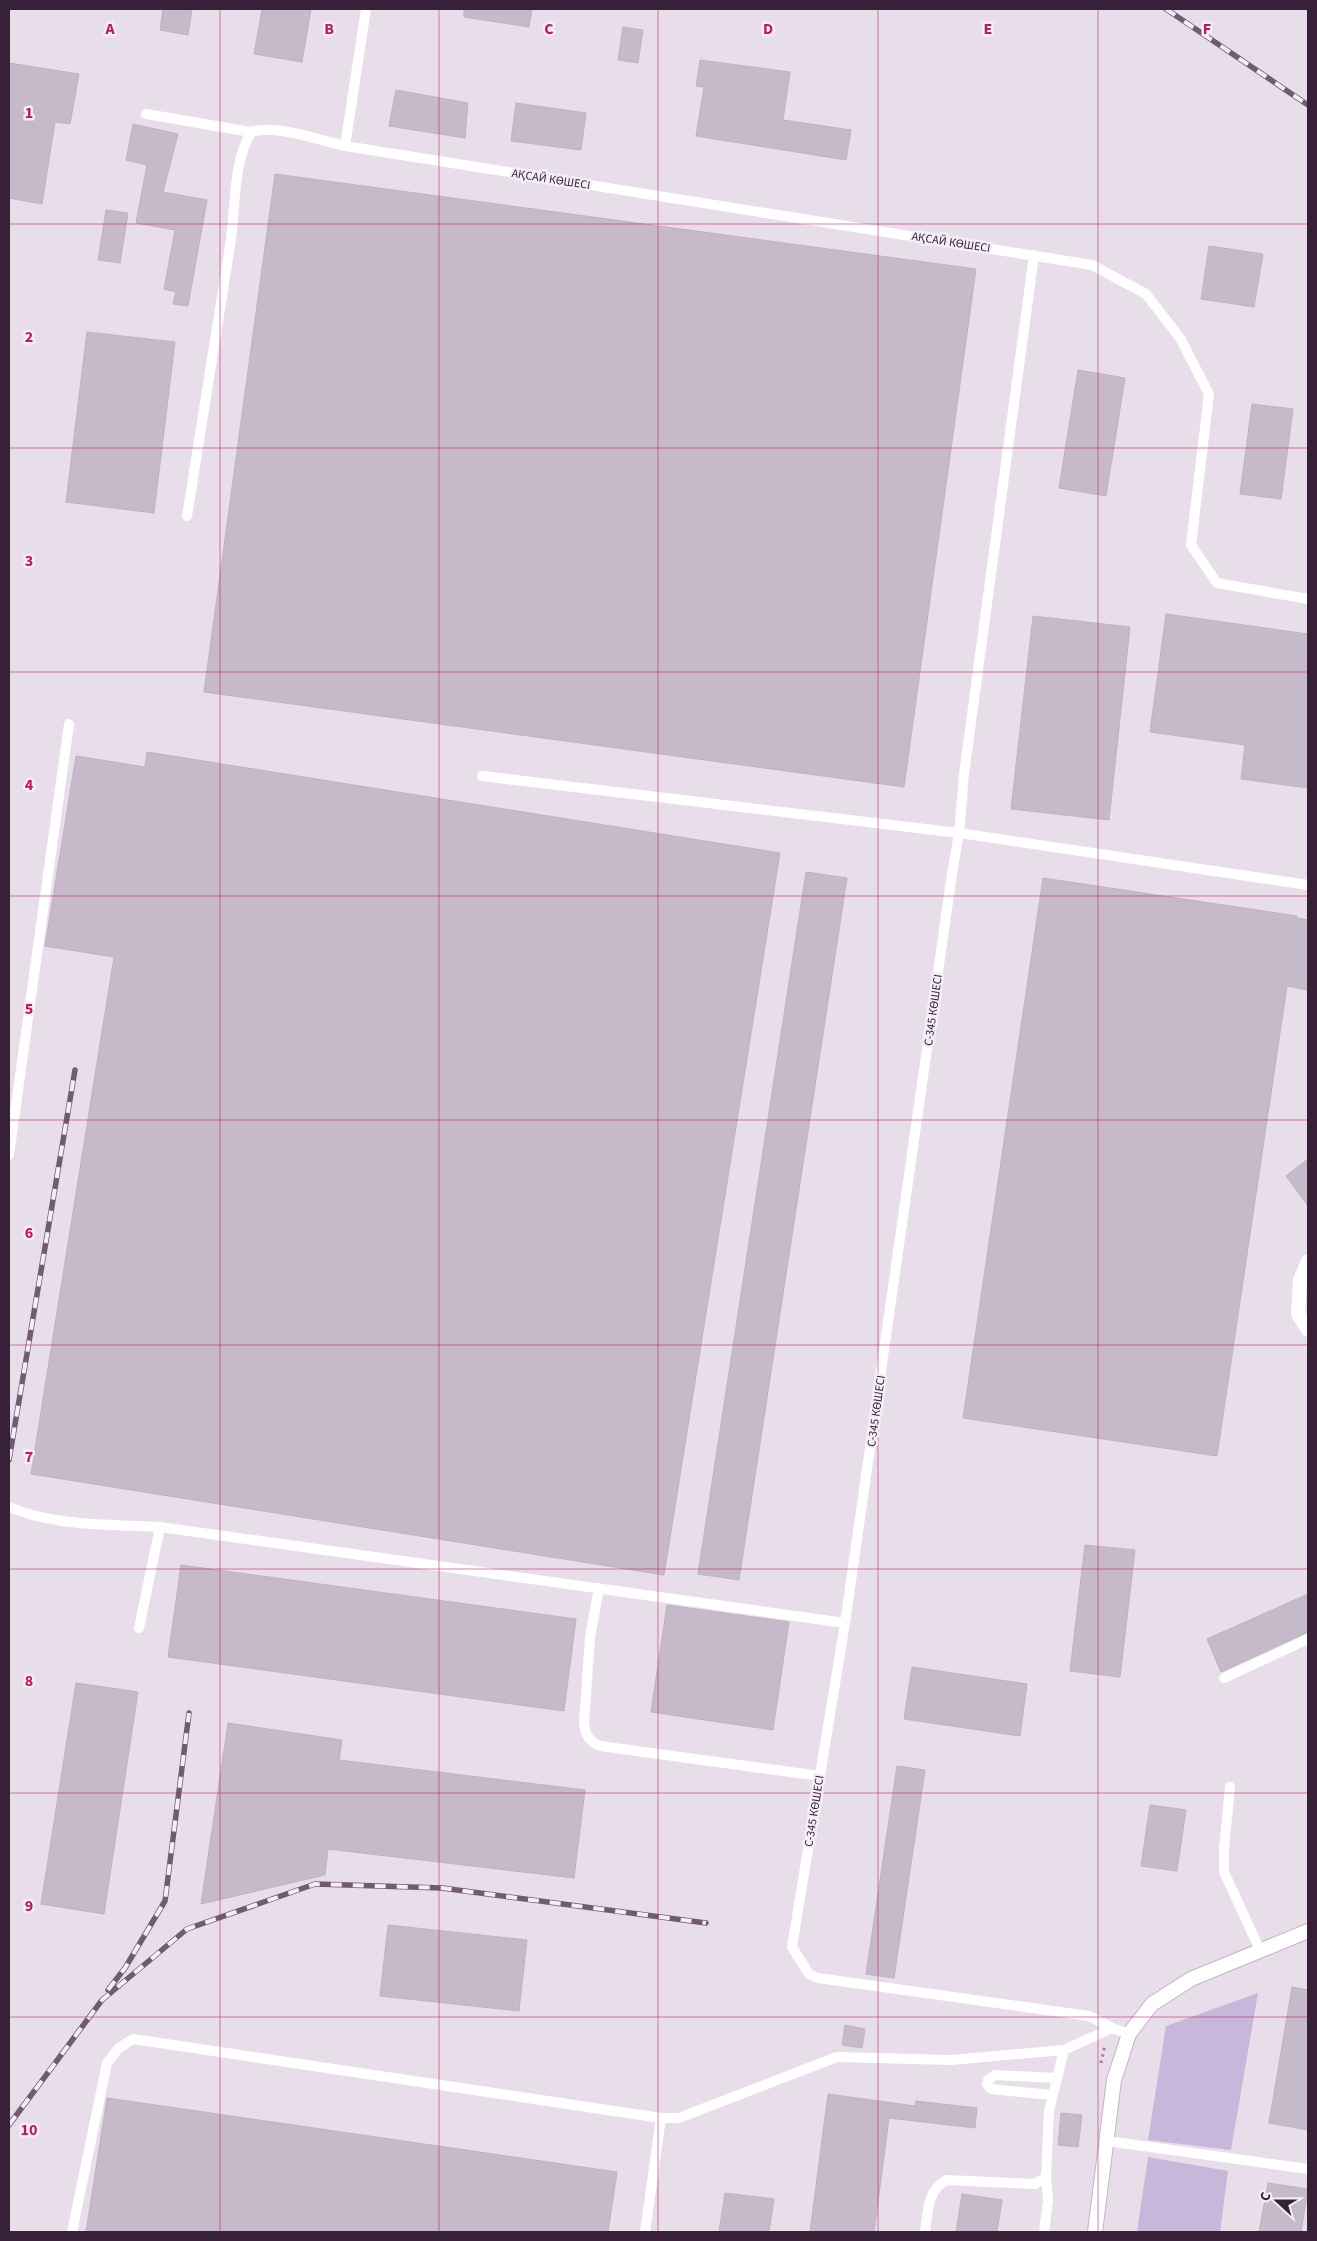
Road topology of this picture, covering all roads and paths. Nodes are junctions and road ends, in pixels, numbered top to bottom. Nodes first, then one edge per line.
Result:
1 (366, 9) edge
2 (146, 114) dead end
3 (251, 132) junction
4 (345, 146) junction
5 (1034, 255) junction
6 (187, 516) dead end
7 (1308, 598) edge
8 (68, 724) dead end
9 (482, 776) dead end
10 (959, 833) junction
11 (1308, 885) edge
12 (9, 1155) edge
13 (1308, 1261) edge
14 (1308, 1330) edge
15 (9, 1507) edge
16 (160, 1527) junction
17 (599, 1588) junction
18 (846, 1623) junction
19 (139, 1628) dead end
20 (1308, 1640) edge
21 (1224, 1678) dead end
22 (820, 1776) junction
23 (1230, 1787) dead end
24 (1308, 1931) edge
25 (1260, 1950) junction
26 (1112, 2028) junction
27 (1129, 2034) junction
28 (1064, 2050) junction
29 (1056, 2078) junction
30 (1052, 2095) junction
31 (662, 2118) junction
32 (1107, 2141) junction
33 (1308, 2169) edge
34 (1046, 2177) junction
35 (72, 2232) edge
36 (645, 2232) edge
37 (925, 2232) edge
38 (1044, 2232) edge
39 (1095, 2232) edge

1 - 4 lane
2 - 3 lane, АҚСАЙ КӨШЕСІ
3 - 4 lane, АҚСАЙ КӨШЕСІ
3 - 6 lane
4 - 5 lane, АҚСАЙ КӨШЕСІ
5 - 7 lane, АҚСАЙ КӨШЕСІ
5 - 10 lane, С-345 КӨШЕСІ
8 - 12 lane
9 - 10 lane
10 - 11 lane
10 - 18 lane, С-345 КӨШЕСІ
13 - 14 main road
15 - 16 lane
16 - 17 lane
16 - 19 lane
17 - 18 lane
17 - 22 lane
18 - 22 lane, С-345 КӨШЕСІ
20 - 21 lane
22 - 26 lane, С-345 КӨШЕСІ
23 - 25 lane
24 - 25 main road
25 - 27 main road
26 - 27 lane
26 - 28 lane
27 - 32 main road
28 - 29 lane
28 - 31 lane
29 - 30 lane
29 - 30 lane
30 - 34 lane
31 - 35 lane
31 - 36 lane
32 - 33 lane
32 - 39 main road
34 - 37 lane
34 - 38 lane

